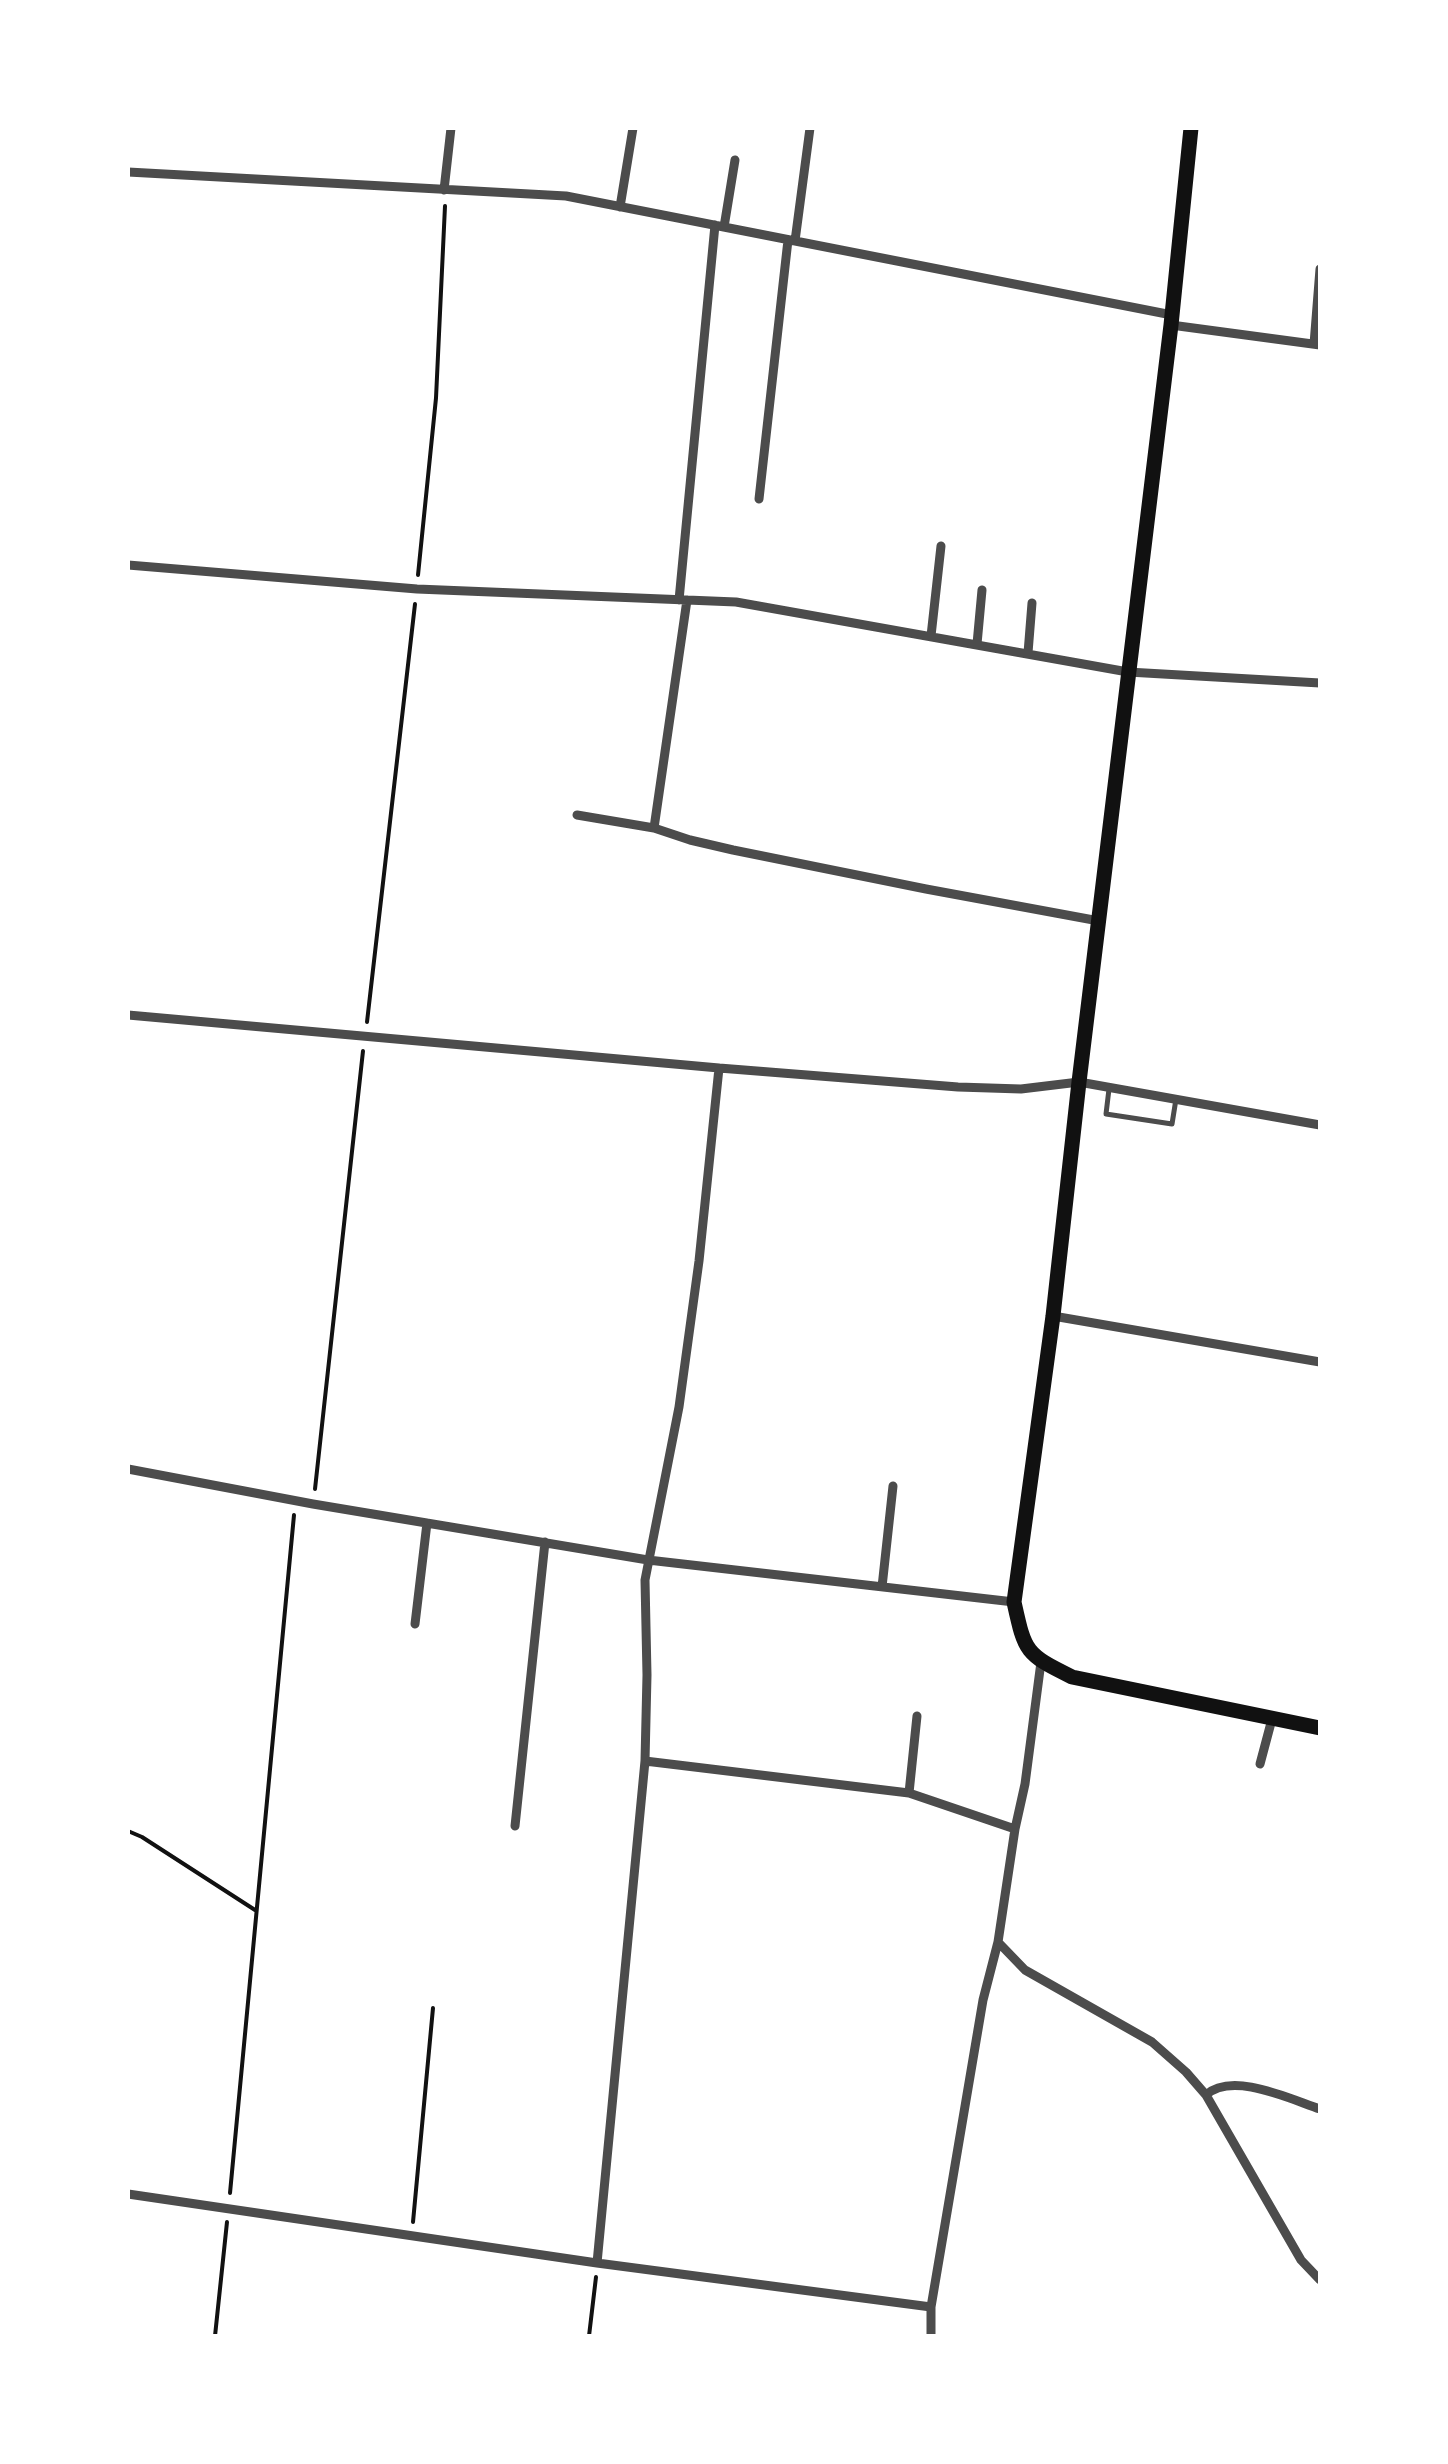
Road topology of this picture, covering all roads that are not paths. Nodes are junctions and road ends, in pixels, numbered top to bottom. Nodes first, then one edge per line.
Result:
1 (452, 128) edge
2 (633, 128) edge
3 (810, 128) edge
4 (1191, 128) edge
5 (735, 160) dead end
6 (128, 172) edge
7 (444, 190) junction
8 (620, 207) junction
9 (719, 226) junction
10 (792, 240) junction
11 (1320, 269) edge
12 (1172, 320) junction
13 (1317, 345) edge
14 (758, 499) dead end
15 (941, 546) dead end
16 (128, 565) edge
17 (982, 590) dead end
18 (683, 600) junction
19 (1032, 604) dead end
20 (931, 636) junction
21 (976, 644) junction
22 (1028, 653) junction
23 (1128, 672) junction
24 (1320, 684) edge
25 (577, 815) dead end
26 (654, 828) junction
27 (1098, 920) junction
28 (128, 1014) edge
29 (719, 1068) junction
30 (1079, 1082) junction
31 (1110, 1088) junction
32 (1176, 1100) junction
33 (1320, 1125) edge
34 (1053, 1316) junction
35 (1320, 1362) edge
36 (128, 1469) edge
37 (893, 1486) dead end
38 (427, 1523) junction
39 (545, 1542) junction
40 (648, 1560) junction
41 (882, 1587) junction
42 (1014, 1602) junction
43 (415, 1624) dead end
44 (1041, 1662) junction
45 (917, 1716) dead end
46 (1272, 1718) junction
47 (1320, 1728) edge
48 (645, 1761) junction
49 (1260, 1764) dead end
50 (909, 1792) junction
51 (516, 1826) dead end
52 (1015, 1830) junction
53 (998, 1942) junction
54 (1206, 2095) junction
55 (1320, 2109) edge
56 (128, 2194) edge
57 (597, 2263) junction
58 (1320, 2280) edge
59 (931, 2307) junction
60 (932, 2336) edge

1 - 7 street
2 - 8 street
3 - 10 street
4 - 12 main road
5 - 9 street
6 - 7 street
7 - 8 street
8 - 9 street
9 - 10 street
9 - 18 street
10 - 12 street
10 - 14 street
11 - 13 street
12 - 13 street
12 - 23 main road
15 - 20 street
16 - 18 street
17 - 21 street
18 - 20 street
18 - 26 street
19 - 22 street
20 - 21 street
21 - 22 street
22 - 23 street
23 - 24 street
23 - 27 main road
25 - 26 street
26 - 27 street
27 - 30 main road
28 - 29 street
29 - 30 street
29 - 40 street
30 - 31 street
30 - 34 main road
31 - 32 street
31 - 32 lane
32 - 33 street
34 - 35 street
34 - 42 main road
36 - 38 street
37 - 41 street
38 - 39 street
38 - 43 street
39 - 40 street
39 - 51 street
40 - 41 street
40 - 48 street
41 - 42 street
42 - 44 main road
44 - 46 main road
44 - 52 street
45 - 50 street
46 - 47 main road
46 - 49 street
48 - 50 street
48 - 57 street
50 - 52 street
52 - 53 street
53 - 54 street
53 - 59 street
54 - 55 street
54 - 58 street
56 - 57 street
57 - 59 street
59 - 60 street

